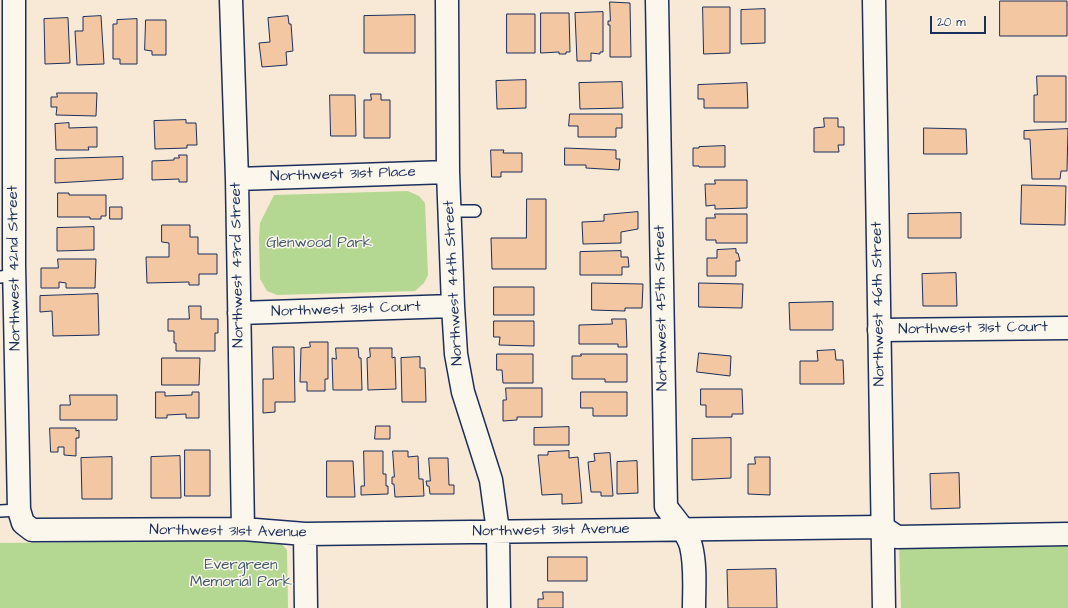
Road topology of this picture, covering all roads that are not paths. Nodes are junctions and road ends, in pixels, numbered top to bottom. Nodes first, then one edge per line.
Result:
1 (14, 0) edge
2 (231, 0) edge
3 (447, 0) edge
4 (657, 0) edge
5 (874, 0) edge
6 (7, 47) edge
7 (448, 172) junction
8 (237, 179) junction
9 (449, 211) junction
10 (475, 211) dead end
11 (7, 276) edge
12 (453, 306) junction
13 (239, 313) junction
14 (1068, 328) edge
15 (879, 330) junction
16 (9, 511) edge
17 (882, 527) junction
18 (682, 529) junction
19 (32, 530) joint
20 (243, 530) junction
21 (498, 531) junction
22 (305, 534) junction
23 (1068, 534) edge
24 (306, 608) edge
25 (499, 608) edge
26 (694, 608) edge
27 (884, 608) edge

1 - 6 street, Northwest 42nd Street
2 - 8 street, Northwest 43rd Street
3 - 7 street, Northwest 44th Street
4 - 18 street, Northwest 45th Street
5 - 15 street, Northwest 46th Street
6 - 11 street, Northwest 42nd Street
7 - 8 street, Northwest 31st Place
7 - 9 street, Northwest 44th Street
8 - 13 street, Northwest 43rd Street
9 - 10 lane
9 - 12 street, Northwest 44th Street
11 - 16 street, Northwest 42nd Street
12 - 13 street, Northwest 31st Court
12 - 21 street, Northwest 44th Street
13 - 20 street, Northwest 43rd Street
14 - 15 street, Northwest 31st Court
15 - 17 street, Northwest 46th Street
16 - 19 street, Northwest 42nd Street
17 - 18 street, Northwest 31st Avenue
17 - 23 street
17 - 27 street, Northwest 46th Street
18 - 21 street, Northwest 31st Avenue
18 - 26 street, Northwest 45th Street
19 - 20 street, Northwest 31st Avenue
20 - 22 street, Northwest 31st Avenue
21 - 22 street, Northwest 31st Avenue
21 - 25 street, Northwest 44th Street
22 - 24 street

